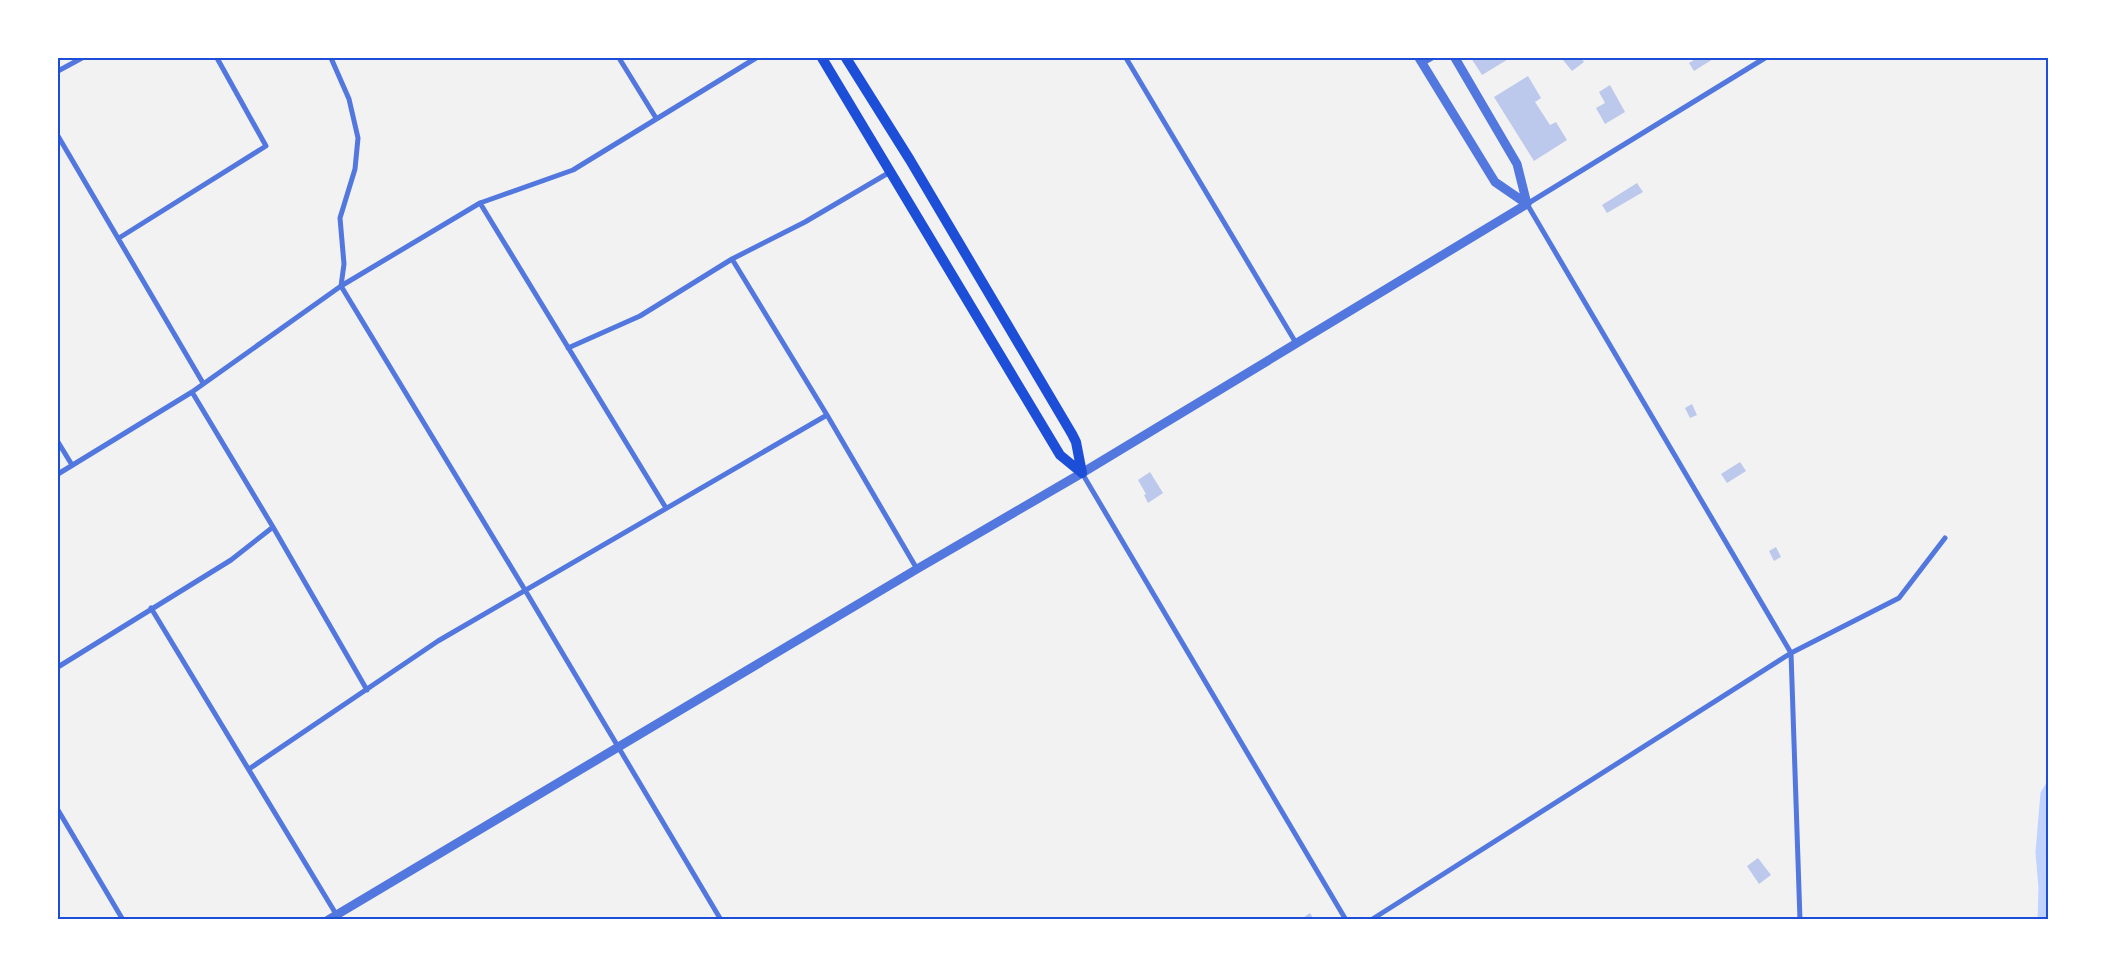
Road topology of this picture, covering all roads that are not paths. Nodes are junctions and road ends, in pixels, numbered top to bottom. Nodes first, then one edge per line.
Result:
1 (82, 58) edge
2 (217, 58) edge
3 (331, 58) edge
4 (619, 58) edge
5 (756, 58) edge
6 (822, 58) edge
7 (846, 58) edge
8 (1126, 58) edge
9 (1432, 58) edge
10 (1455, 58) edge
11 (1765, 58) edge
12 (1421, 60) edge
13 (58, 72) edge
14 (656, 118) junction
15 (58, 136) edge
16 (890, 172) junction
17 (480, 202) junction
18 (1526, 204) junction
19 (119, 238) junction
20 (732, 259) junction
21 (341, 286) junction
22 (1296, 343) junction
23 (568, 348) junction
24 (203, 383) junction
25 (192, 392) junction
26 (827, 415) junction
27 (58, 442) edge
28 (72, 465) junction
29 (1082, 473) junction
30 (58, 474) edge
31 (666, 508) junction
32 (273, 527) junction
33 (1945, 538) dead end
34 (917, 569) junction
35 (525, 590) junction
36 (151, 608) junction
37 (1791, 653) junction
38 (58, 668) edge
39 (367, 690) junction
40 (618, 746) junction
41 (249, 769) junction
42 (58, 810) edge
43 (336, 914) junction
44 (123, 920) edge
45 (328, 920) edge
46 (721, 920) edge
47 (1346, 920) edge
48 (1371, 920) edge
49 (1800, 920) edge

1 - 13 street
2 - 19 street
3 - 21 street
4 - 14 street
5 - 14 street
6 - 16 main road
7 - 29 main road
8 - 22 street
9 - 12 street
10 - 18 street
11 - 18 street
12 - 18 street
14 - 17 street
15 - 19 street
16 - 20 street
16 - 29 main road
17 - 21 street
17 - 23 street
18 - 22 street
18 - 37 street
19 - 24 street
20 - 23 street
20 - 26 street
21 - 24 street
21 - 35 street
22 - 29 street
23 - 31 street
24 - 25 street
25 - 28 street
25 - 32 street
26 - 31 street
26 - 34 street
27 - 28 street
28 - 30 street
29 - 34 street
29 - 47 street
31 - 35 street
32 - 36 street
32 - 39 street
33 - 37 street
34 - 40 street
35 - 39 street
35 - 40 street
36 - 38 street
36 - 41 street
37 - 48 street
37 - 49 street
39 - 41 street
40 - 43 street
40 - 46 street
41 - 43 street
42 - 44 street
43 - 45 street

